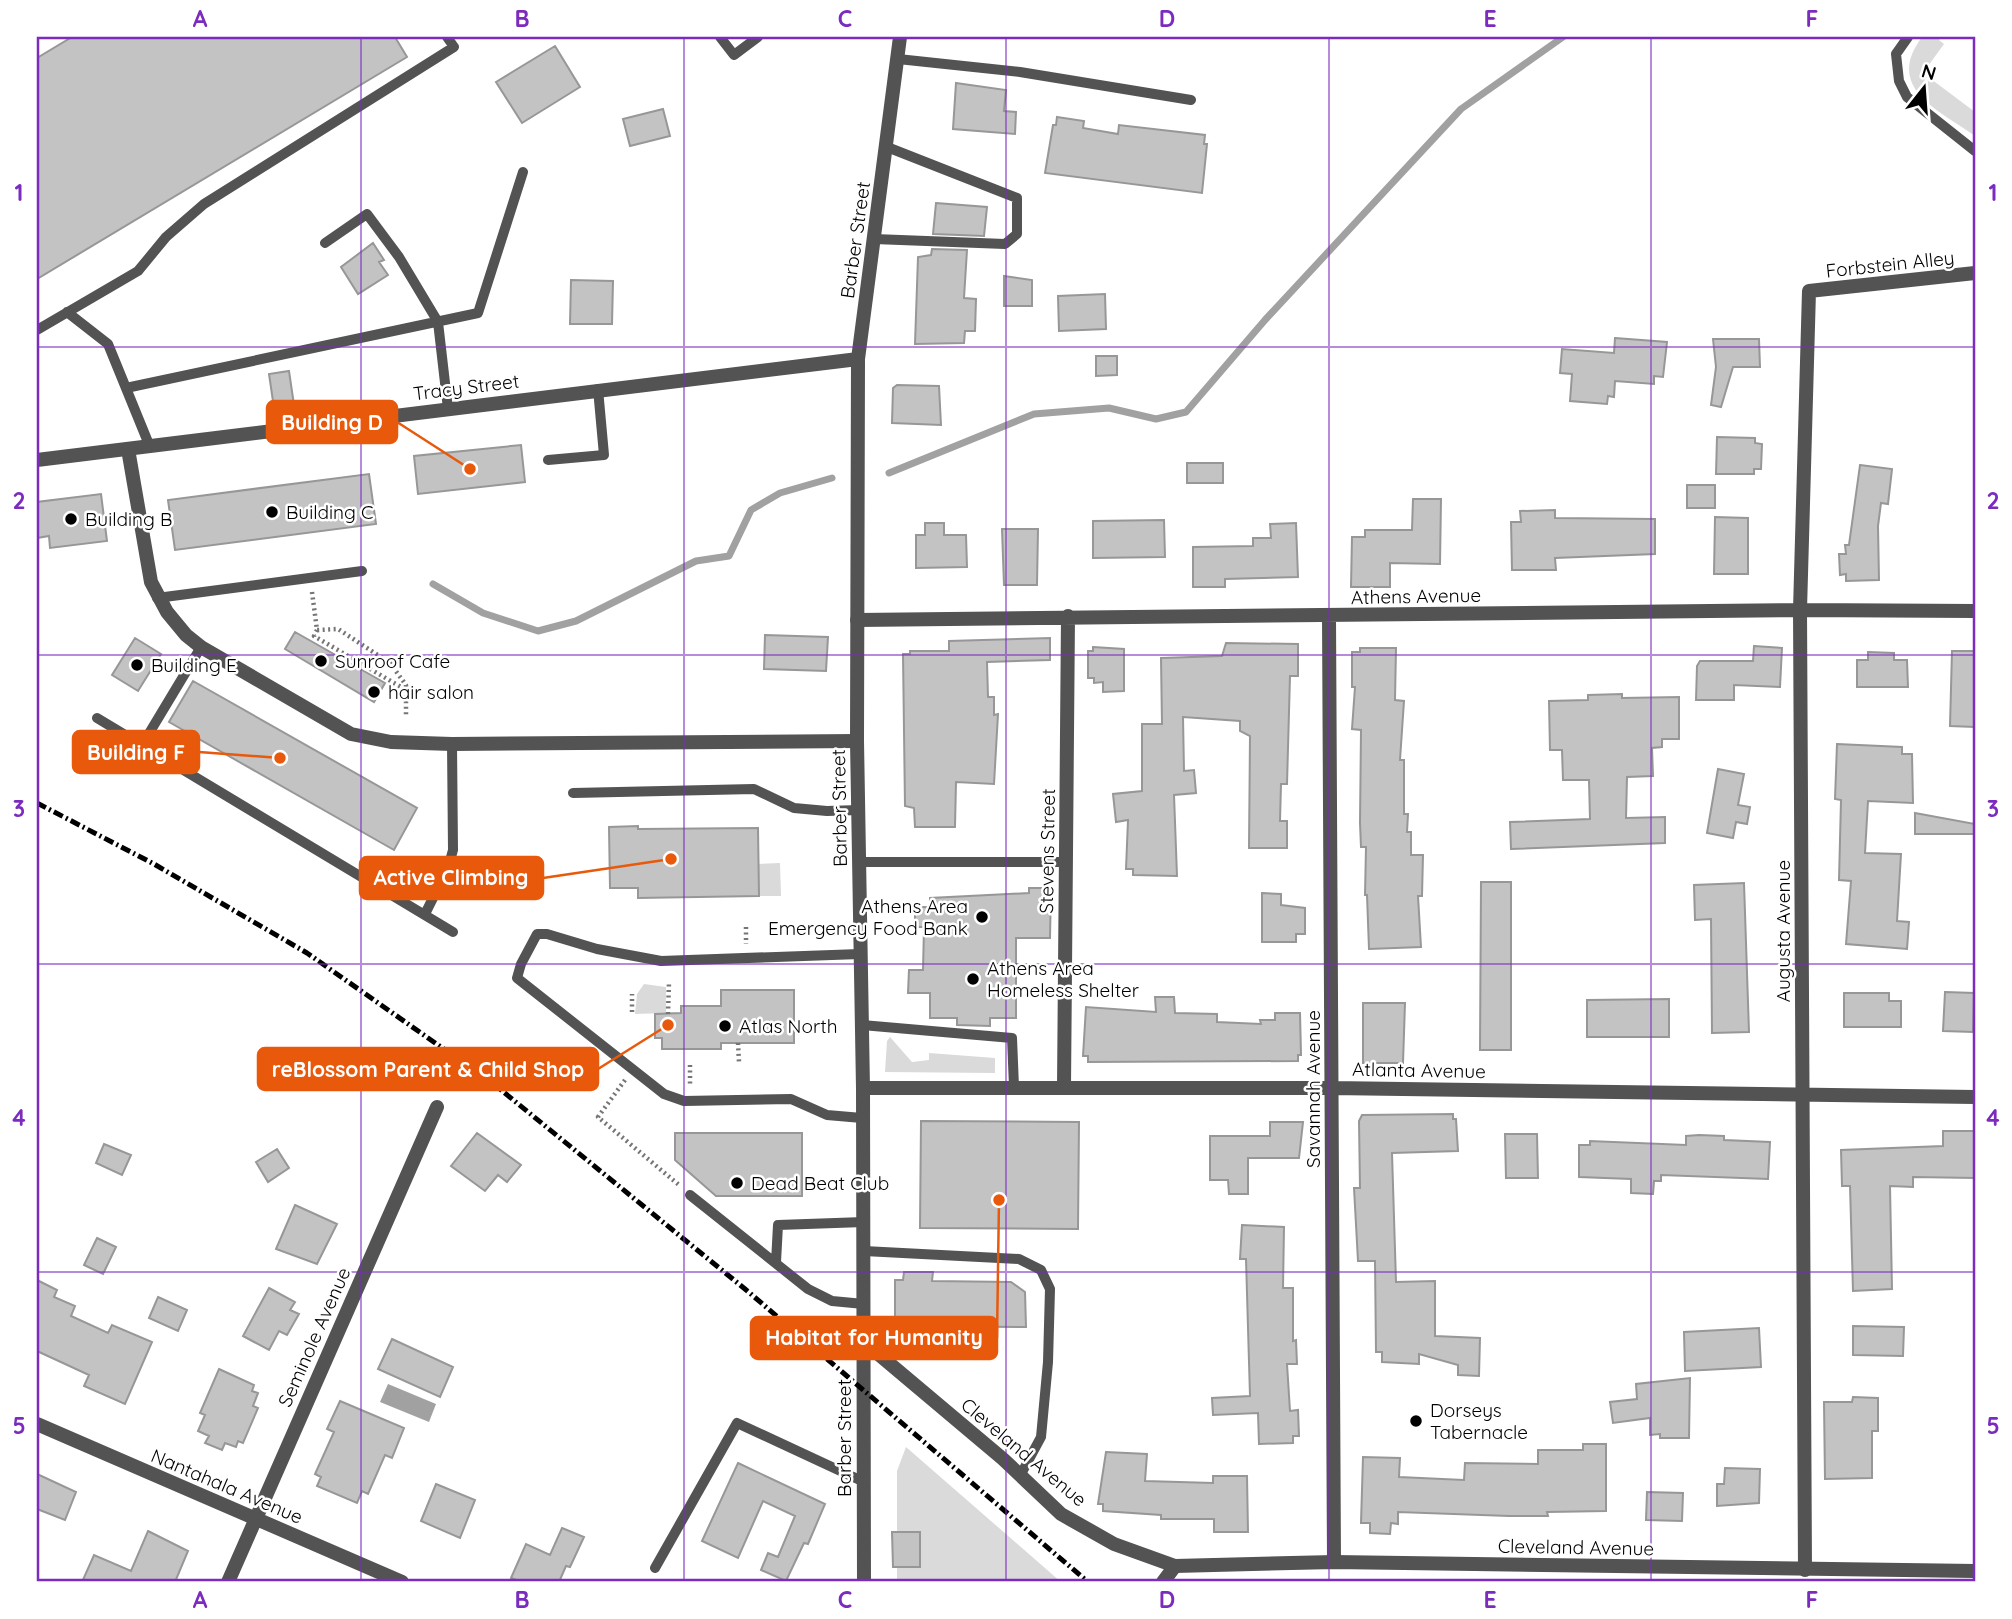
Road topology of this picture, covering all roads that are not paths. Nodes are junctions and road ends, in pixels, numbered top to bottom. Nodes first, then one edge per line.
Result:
1 (447, 37) edge
2 (720, 37) edge
3 (758, 37) edge
4 (900, 37) edge
5 (1908, 37) edge
6 (898, 59) junction
7 (1191, 100) dead end
8 (887, 146) junction
9 (1975, 151) edge
10 (523, 172) dead end
11 (874, 239) junction
12 (325, 243) dead end
13 (1975, 273) edge
14 (1809, 291) joint
15 (67, 312) junction
16 (438, 322) junction
17 (37, 330) edge
18 (858, 359) junction
19 (126, 388) junction
20 (598, 390) junction
21 (449, 409) junction
22 (150, 447) junction
23 (128, 449) junction
24 (37, 460) edge
25 (548, 460) dead end
26 (362, 571) dead end
27 (157, 598) junction
28 (1800, 610) junction
29 (1975, 611) edge
30 (1068, 616) junction
31 (1329, 617) junction
32 (858, 620) junction
33 (201, 647) junction
34 (97, 719) dead end
35 (857, 741) junction
36 (452, 744) junction
37 (142, 746) junction
38 (573, 793) dead end
39 (859, 810) junction
40 (1066, 862) junction
41 (859, 863) junction
42 (425, 915) junction
43 (453, 932) dead end
44 (860, 954) junction
45 (862, 1025) junction
46 (1014, 1087) junction
47 (1064, 1087) junction
48 (863, 1088) junction
49 (1332, 1088) junction
50 (1803, 1094) junction
51 (1975, 1097) edge
52 (437, 1107) dead end
53 (862, 1118) junction
54 (690, 1195) road end
55 (863, 1222) junction
56 (864, 1251) junction
57 (776, 1262) junction
58 (864, 1304) junction
59 (864, 1342) junction
60 (37, 1424) edge
61 (1020, 1476) junction
62 (862, 1481) junction
63 (255, 1519) junction
64 (1334, 1562) junction
65 (1175, 1566) junction
66 (655, 1568) dead end
67 (1805, 1570) junction
68 (1975, 1571) edge
69 (228, 1582) edge
70 (402, 1582) edge
71 (864, 1582) edge
72 (1163, 1582) edge

1 - 15 lane
2 - 3 lane
4 - 6 street, Barber Street
5 - 9 lane
6 - 7 lane
6 - 8 street, Barber Street
8 - 11 street, Barber Street
8 - 11 lane
10 - 16 lane
11 - 18 street, Barber Street
12 - 16 lane
13 - 14 street, Forbstein Alley
14 - 28 street, Augusta Avenue
15 - 17 lane
15 - 19 lane
16 - 19 lane
16 - 21 lane
18 - 20 street, Tracy Street
18 - 32 street, Barber Street
19 - 22 lane
20 - 21 street, Tracy Street
20 - 25 lane
21 - 22 street, Tracy Street
22 - 23 street, Tracy Street
23 - 24 street, Tracy Street
23 - 27 street
26 - 27 lane
27 - 33 street
28 - 29 street, Athens Avenue
28 - 31 street, Athens Avenue
28 - 50 street, Augusta Avenue
30 - 31 street, Athens Avenue
30 - 32 street, Athens Avenue
30 - 40 street, Stevens Street
31 - 49 street, Savannah Avenue
32 - 35 street, Barber Street
33 - 36 street
33 - 37 lane
34 - 37 lane
35 - 36 street
35 - 39 street, Barber Street
36 - 42 lane
37 - 42 lane
38 - 39 lane
39 - 41 street, Barber Street
40 - 41 lane
40 - 47 street, Stevens Street
41 - 44 street, Barber Street
42 - 43 lane
44 - 45 street, Barber Street
44 - 53 lane
45 - 46 lane
45 - 48 street, Barber Street
46 - 47 street, Atlanta Avenue
46 - 48 street, Atlanta Avenue
47 - 49 street, Atlanta Avenue
48 - 53 street, Barber Street
49 - 50 street, Atlanta Avenue
49 - 64 street, Savannah Avenue
50 - 51 street, Atlanta Avenue
50 - 67 street, Augusta Avenue
52 - 63 street, Seminole Avenue
53 - 55 street, Barber Street
54 - 57 lane
55 - 56 street, Barber Street
55 - 57 lane
56 - 58 street, Barber Street
56 - 61 lane
57 - 58 lane
58 - 59 street, Barber Street
59 - 61 street, Cleveland Avenue
59 - 62 street, Barber Street
60 - 63 street, Nantahala Avenue
61 - 65 street, Cleveland Avenue
62 - 66 lane
62 - 71 street, Barber Street
63 - 69 street, Seminole Avenue
63 - 70 street, Nantahala Avenue
64 - 65 street, Cleveland Avenue
64 - 67 street, Cleveland Avenue
65 - 72 street
67 - 68 street, Cleveland Avenue

